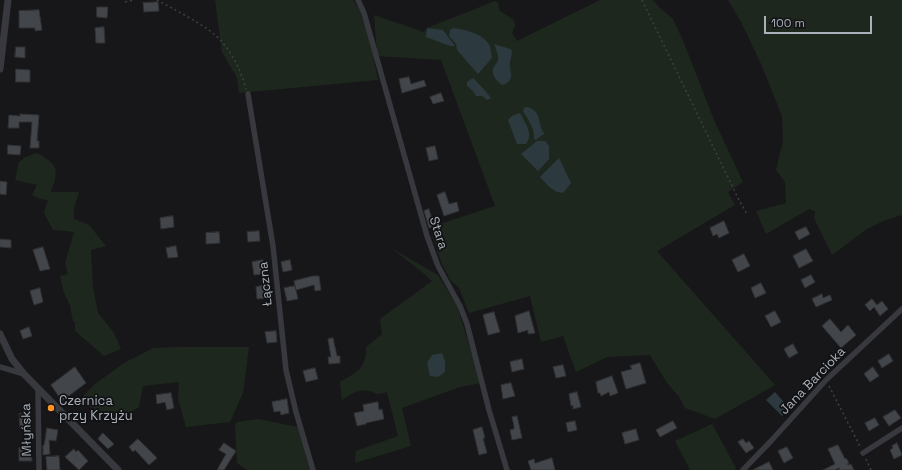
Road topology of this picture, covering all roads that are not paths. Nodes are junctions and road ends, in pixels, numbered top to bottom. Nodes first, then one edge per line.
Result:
1 (8, 0) edge
2 (358, 0) edge
3 (0, 69) edge
4 (248, 94) road end
5 (902, 309) edge
6 (0, 334) edge
7 (0, 367) edge
8 (24, 374) junction
9 (38, 389) junction
10 (902, 428) edge
11 (863, 453) road end
12 (39, 470) edge
13 (118, 470) edge
14 (313, 470) edge
15 (507, 470) edge
16 (743, 470) edge

1 - 3 street
2 - 15 street, Stara
4 - 14 street, Łączna
5 - 16 street, Jana Barcioka
6 - 8 street
7 - 8 street
8 - 9 street
9 - 12 street, Młyńska
9 - 13 street
10 - 11 street

